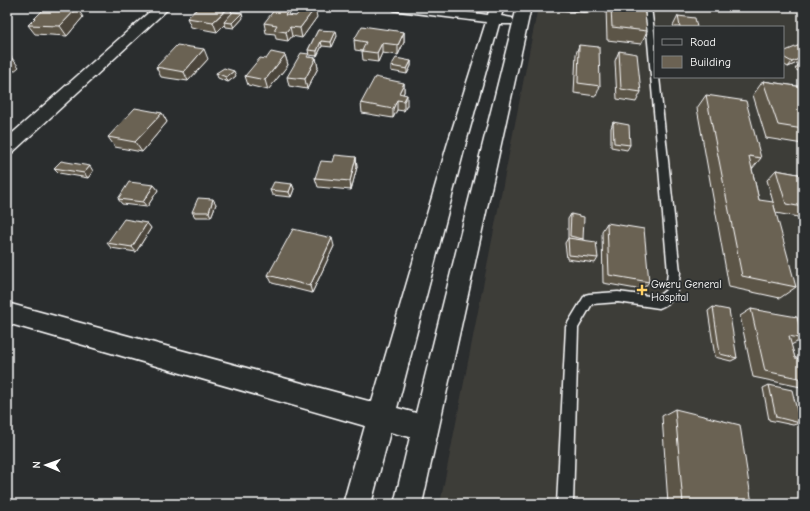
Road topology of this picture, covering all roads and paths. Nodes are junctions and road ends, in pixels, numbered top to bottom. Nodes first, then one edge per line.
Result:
1 (163, 7) edge
2 (399, 7) edge
3 (648, 7) edge
4 (495, 13) edge
5 (522, 15) edge
6 (654, 67) edge
7 (655, 78) edge
8 (7, 148) edge
9 (7, 313) edge
10 (381, 417) junction
11 (425, 428) junction
12 (357, 504) edge
13 (408, 504) edge
14 (565, 504) edge

1 - 8 street
2 - 4 street
3 - 6 lane
4 - 5 street
4 - 10 street
5 - 11 street
7 - 14 lane
9 - 10 street
10 - 11 street
10 - 12 street
11 - 13 street

